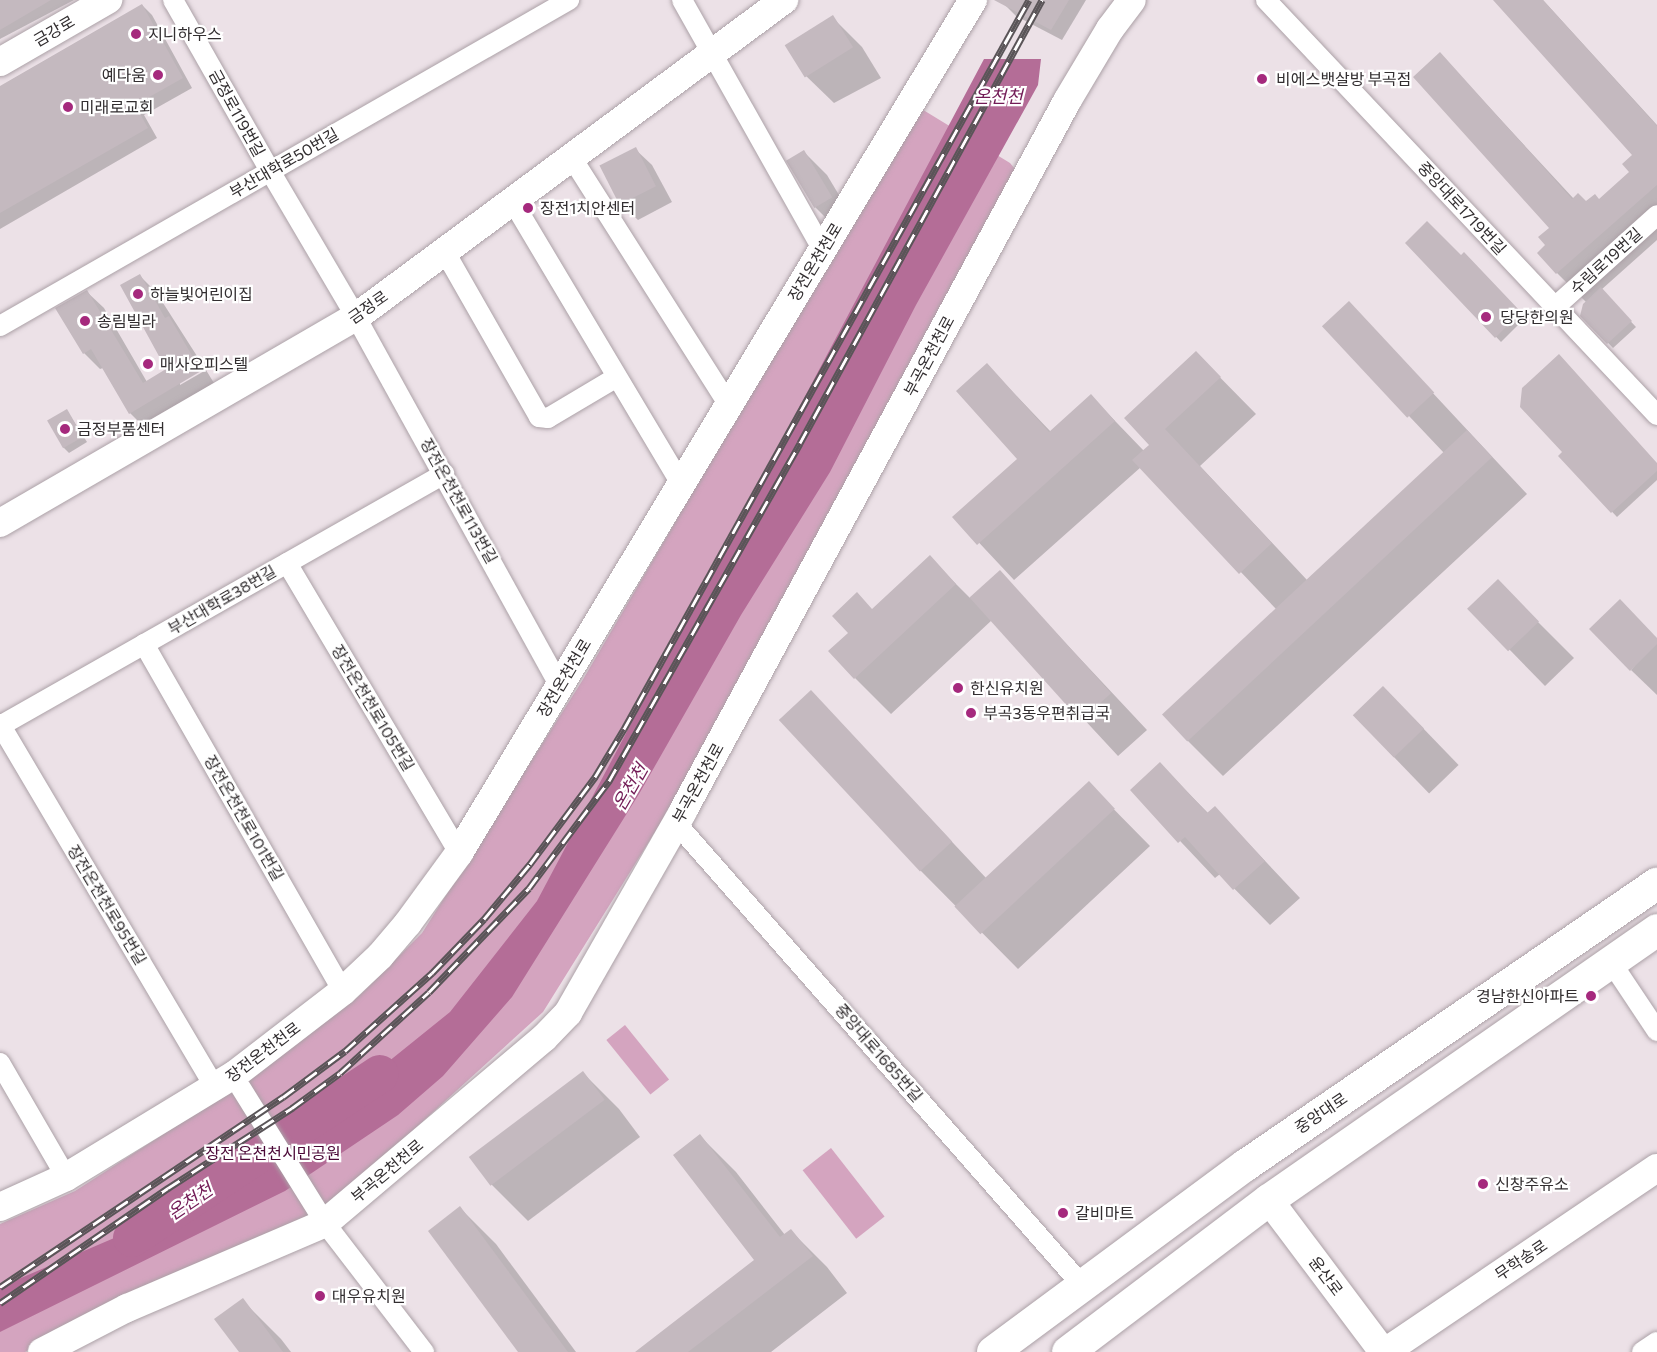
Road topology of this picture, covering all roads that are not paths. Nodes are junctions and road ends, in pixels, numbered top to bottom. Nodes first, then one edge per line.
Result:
1 (108, 0) edge
2 (173, 0) edge
3 (569, 0) edge
4 (682, 0) edge
5 (784, 0) edge
6 (973, 0) edge
7 (1132, 0) edge
8 (1266, 0) edge
9 (712, 55) junction
10 (0, 62) edge
11 (572, 158) junction
12 (270, 171) junction
13 (513, 202) junction
14 (1657, 215) edge
15 (823, 250) junction
16 (444, 252) junction
17 (1555, 307) junction
18 (356, 317) junction
19 (0, 326) edge
20 (617, 377) junction
21 (729, 405) junction
22 (1657, 415) edge
23 (444, 474) junction
24 (681, 484) junction
25 (0, 523) edge
26 (287, 563) junction
27 (144, 644) junction
28 (559, 686) junction
29 (0, 725) edge
30 (676, 823) junction
31 (459, 852) junction
32 (1657, 884) edge
33 (1657, 930) edge
34 (1611, 962) junction
35 (343, 991) junction
36 (1657, 1031) edge
37 (0, 1063) edge
38 (230, 1083) junction
39 (1657, 1168) edge
40 (66, 1177) junction
41 (1269, 1200) junction
42 (0, 1207) edge
43 (325, 1223) junction
44 (1081, 1284) junction
45 (1657, 1342) edge
46 (42, 1352) edge
47 (424, 1352) edge
48 (993, 1352) edge
49 (1068, 1352) edge
50 (1384, 1352) edge
51 (1642, 1352) edge

1 - 10 main road, 금강로
2 - 12 street, 금정로119번길
3 - 12 street, 부산대학로50번길
4 - 9 street
5 - 9 main road, 금정로
6 - 15 main road, 장전온천천로
7 - 30 main road, 부곡온천천로
8 - 17 street, 중앙대로1719번길
9 - 11 main road, 금정로
9 - 15 street
11 - 13 main road, 금정로
11 - 21 street
12 - 18 street, 금정로119번길
12 - 19 street, 부산대학로50번길
13 - 16 main road, 금정로
13 - 20 street
14 - 17 street, 수림로19번길
15 - 21 main road, 장전온천천로
16 - 18 main road, 금정로
16 - 20 street
17 - 22 street, 중앙대로1719번길
18 - 23 street, 장전온천천로113번길
18 - 25 main road, 금정로
20 - 24 street
21 - 24 main road, 장전온천천로
23 - 26 street, 부산대학로38번길
23 - 28 street, 장전온천천로113번길
24 - 28 main road, 장전온천천로
26 - 27 street, 부산대학로38번길
26 - 31 street, 장전온천천로105번길
27 - 29 street, 부산대학로38번길
27 - 35 street, 장전온천천로101번길
28 - 31 main road, 장전온천천로
29 - 38 street, 장전온천천로95번길
30 - 43 main road, 부곡온천천로
30 - 44 street, 중앙대로1685번길
31 - 35 main road, 장전온천천로
32 - 44 main road, 중앙대로
33 - 34 main road
34 - 36 street
34 - 41 main road
35 - 38 main road, 장전온천천로
37 - 40 street
38 - 40 main road, 장전온천천로
38 - 43 street, 장전온천천로95번길
39 - 50 main road, 무학송로
40 - 42 main road, 장전온천천로
41 - 49 main road
41 - 50 main road, 윤산로
43 - 46 main road, 부곡온천천로
43 - 47 street, 장전온천천로95번길
44 - 48 main road, 중앙대로
45 - 51 street

